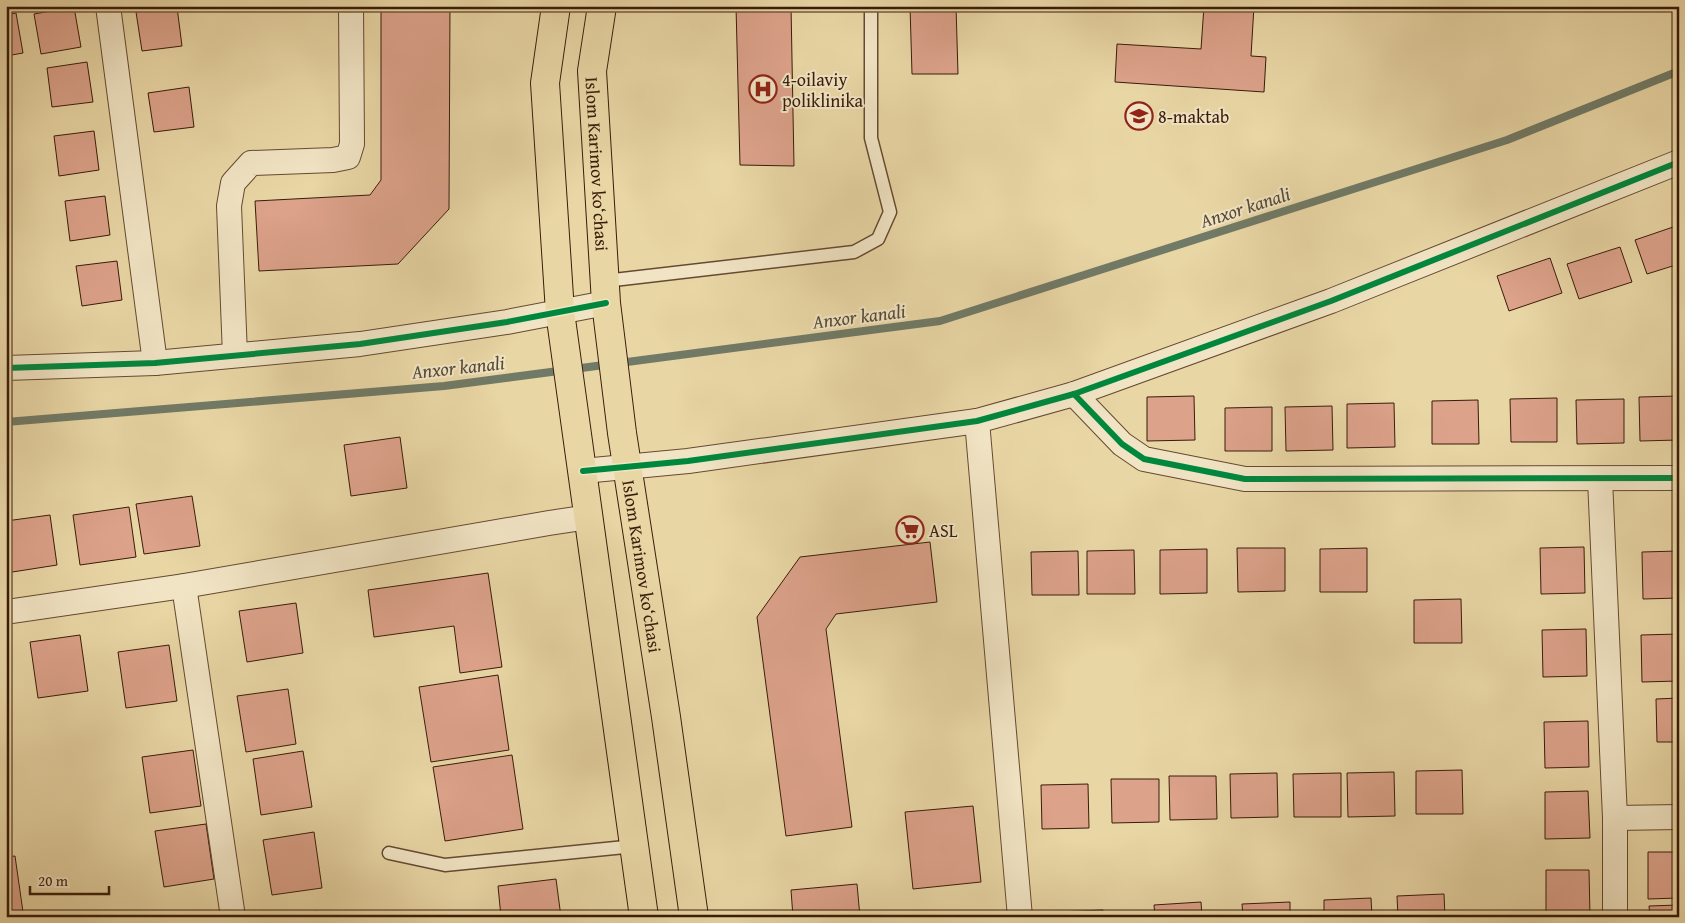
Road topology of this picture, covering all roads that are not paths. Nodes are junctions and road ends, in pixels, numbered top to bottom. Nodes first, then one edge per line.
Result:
1 (108, 6) edge
2 (351, 6) edge
3 (556, 6) edge
4 (602, 6) edge
5 (871, 6) edge
6 (1679, 162) edge
7 (606, 292) junction
8 (560, 312) junction
9 (235, 355) junction
10 (155, 362) junction
11 (6, 368) edge
12 (1074, 394) junction
13 (977, 421) junction
14 (628, 466) junction
15 (583, 471) junction
16 (1679, 478) edge
17 (1600, 479) junction
18 (590, 517) junction
19 (184, 586) junction
20 (6, 612) edge
21 (1679, 816) edge
22 (1615, 818) junction
23 (635, 846) junction
24 (389, 854) dead end
25 (233, 917) edge
26 (644, 917) edge
27 (694, 917) edge
28 (1020, 917) edge
29 (1615, 917) edge

1 - 10 street
2 - 9 street
3 - 8 main road
4 - 7 main road, Islom Karimov ko‘chasi
5 - 7 lane
6 - 12 street
7 - 8 street
7 - 14 main road, Islom Karimov ko‘chasi
8 - 9 street
8 - 15 main road
9 - 10 street
10 - 11 street
12 - 13 street
12 - 17 street
13 - 14 street
13 - 28 street
14 - 15 street
14 - 27 main road, Islom Karimov ko‘chasi
15 - 18 main road
16 - 17 street
17 - 22 street
18 - 19 street
18 - 23 main road
19 - 20 street
19 - 25 street
21 - 22 street
22 - 29 street
23 - 24 lane
23 - 26 main road

